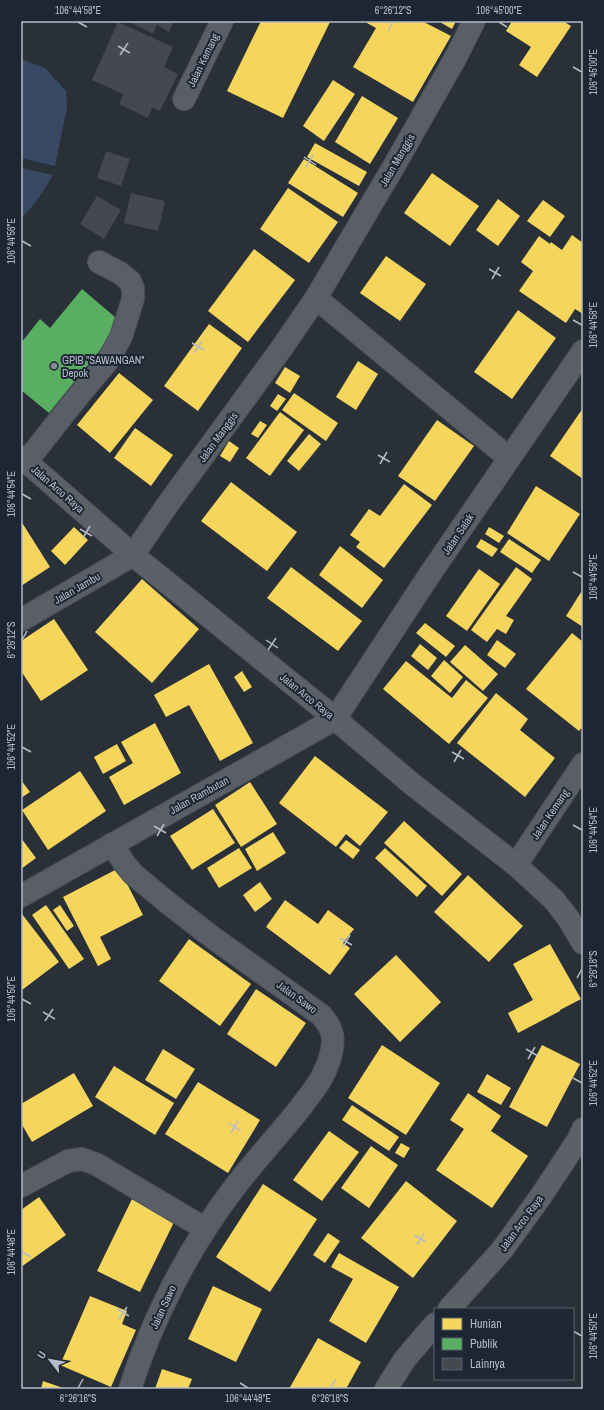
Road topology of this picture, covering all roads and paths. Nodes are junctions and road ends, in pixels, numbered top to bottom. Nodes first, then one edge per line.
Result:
1 (222, 21) edge
2 (474, 21) edge
3 (184, 98) dead end
4 (99, 262) dead end
5 (316, 298) junction
6 (583, 351) edge
7 (509, 458) junction
8 (24, 459) edge
9 (133, 555) junction
10 (21, 620) edge
11 (335, 719) junction
12 (583, 764) edge
13 (112, 844) junction
14 (516, 865) junction
15 (21, 896) edge
16 (583, 943) edge
17 (583, 1129) edge
18 (21, 1186) edge
19 (204, 1228) junction
20 (450, 1308) edge
21 (434, 1325) edge
22 (130, 1389) edge
23 (386, 1389) edge

1 - 3 street, Jalan Kemang
2 - 5 street, Jalan Manggis
4 - 8 street
5 - 7 street
5 - 9 street, Jalan Manggis
6 - 7 street, Jalan Salak
7 - 11 street, Jalan Salak
8 - 9 main road, Jalan Arco Raya
9 - 10 street, Jalan Jambu
9 - 11 main road, Jalan Arco Raya
11 - 13 street, Jalan Rambutan
11 - 14 main road, Jalan Arco Raya
12 - 14 street, Jalan Kemang
13 - 15 street, Jalan Rambutan
13 - 19 street, Jalan Sawo
14 - 16 main road, Jalan Arco Raya
17 - 20 main road, Jalan Arco Raya
18 - 19 street
19 - 22 street, Jalan Sawo
21 - 23 main road

